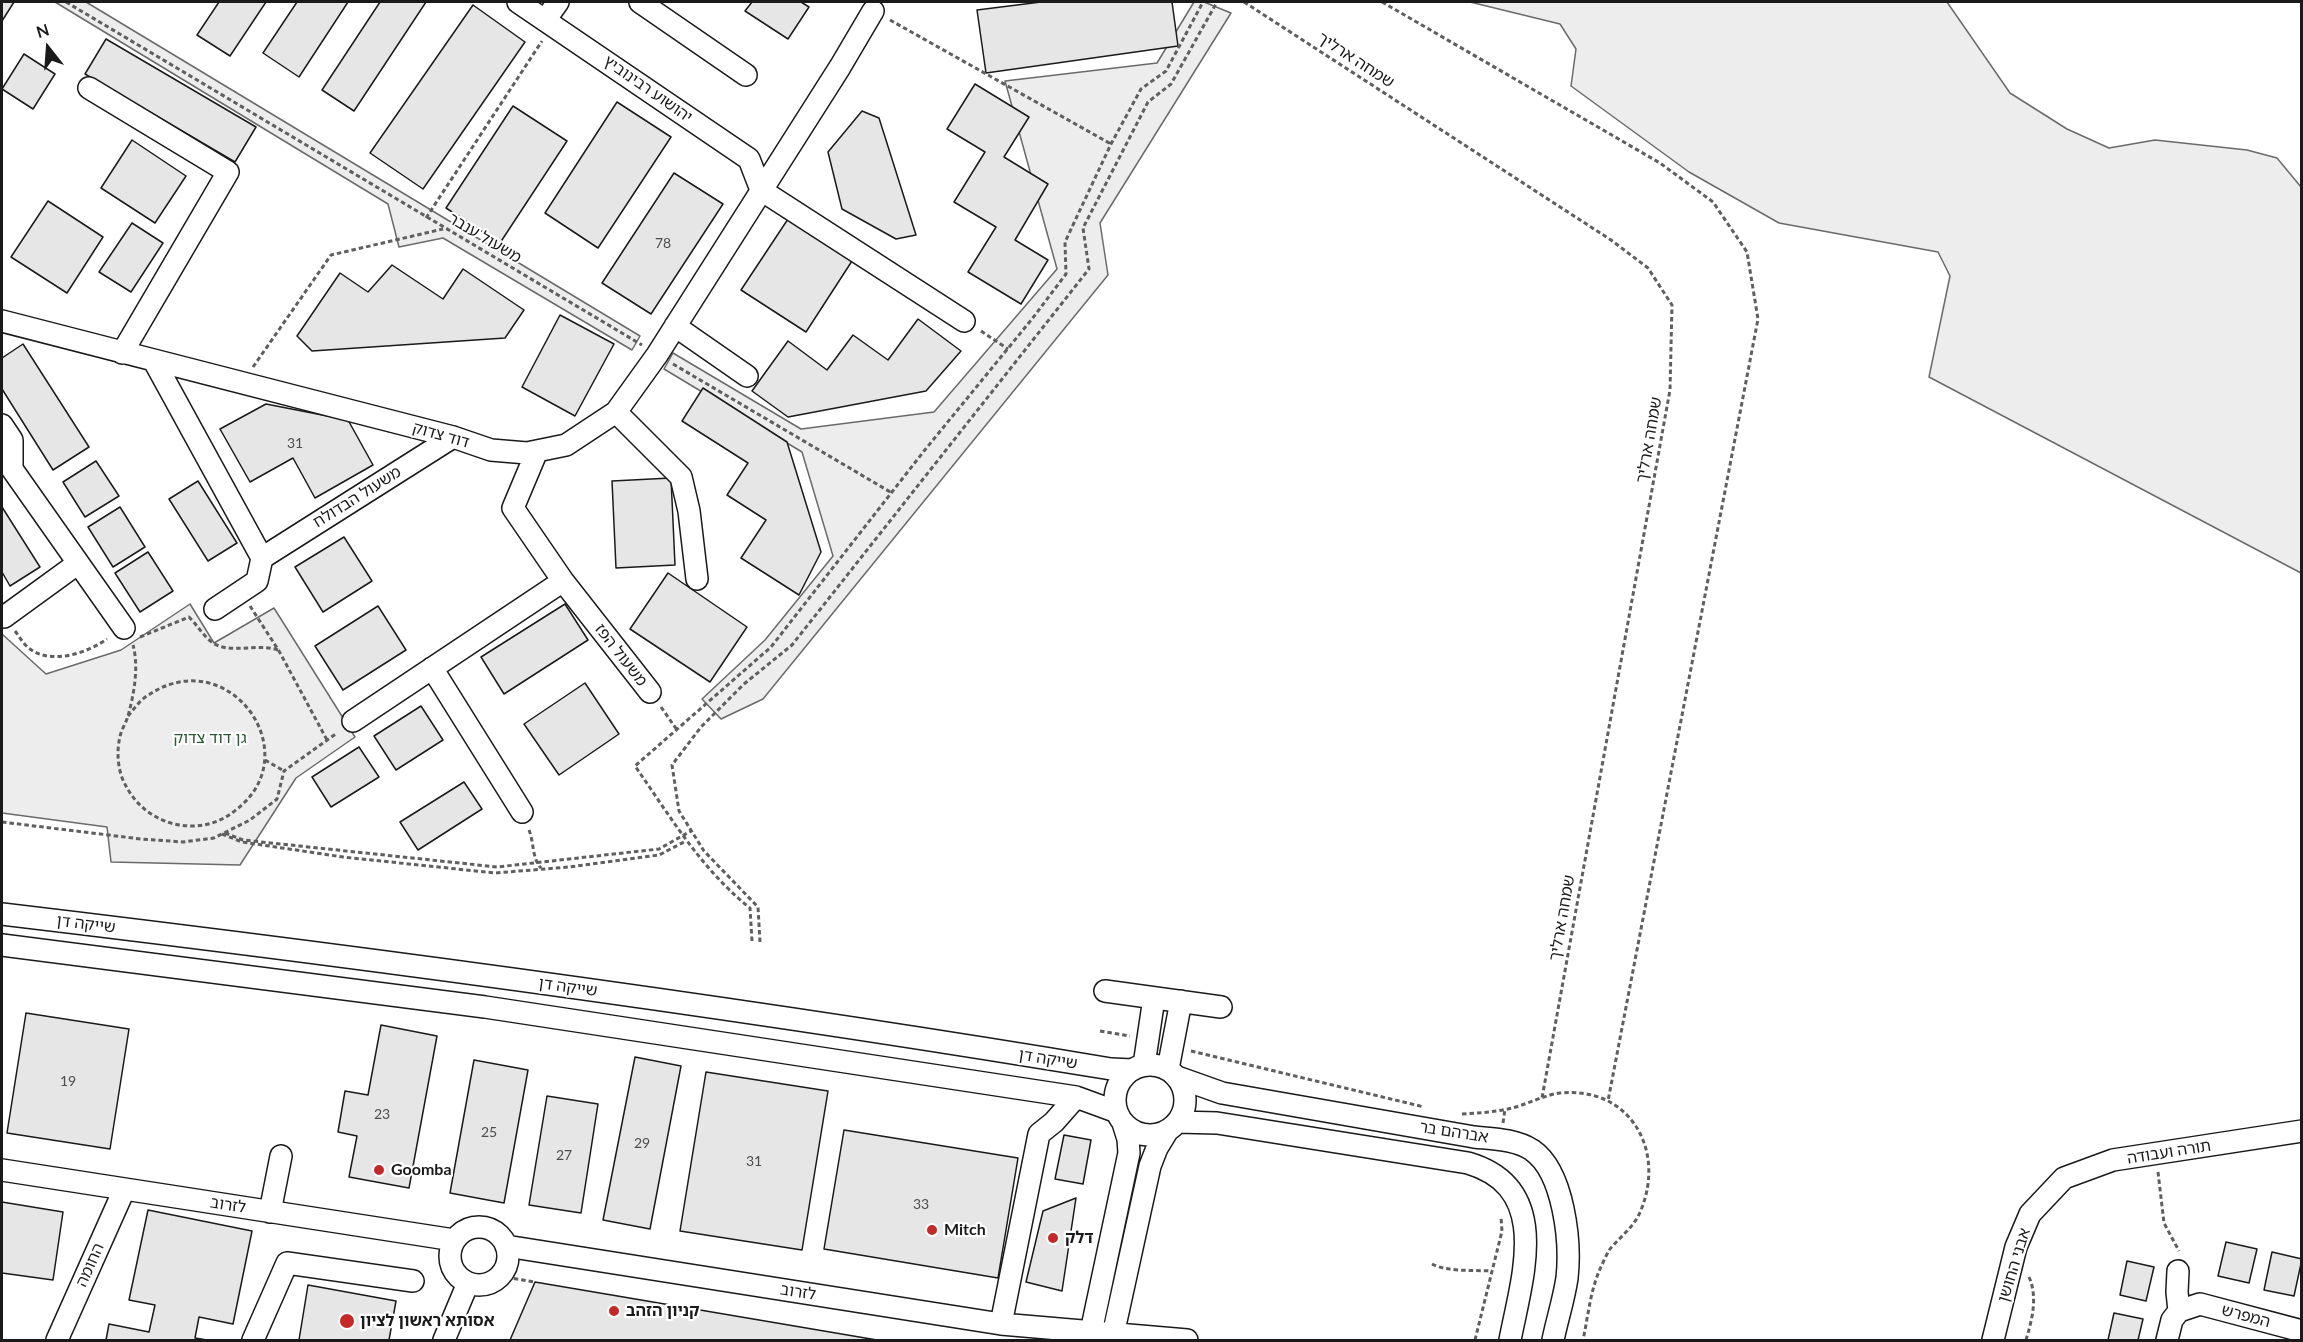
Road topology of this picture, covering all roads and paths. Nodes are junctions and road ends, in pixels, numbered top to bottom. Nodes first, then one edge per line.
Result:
1 (66, 2) edge
2 (518, 2) edge
3 (640, 2) edge
4 (1203, 2) edge
5 (1217, 2) edge
6 (1244, 2) edge
7 (1382, 2) edge
8 (873, 11) joint
9 (553, 15) edge
10 (746, 75) dead end
11 (89, 88) dead end
12 (1111, 144) junction
13 (761, 190) junction
14 (426, 218) junction
15 (444, 228) junction
16 (2, 321) edge
17 (964, 321) joint
18 (675, 326) junction
19 (1008, 349) junction
20 (122, 353) junction
21 (657, 355) junction
22 (154, 361) junction
23 (747, 376) dead end
24 (242, 383) junction
25 (616, 412) junction
26 (2, 425) edge
27 (453, 437) junction
28 (537, 451) junction
29 (892, 493) junction
30 (262, 558) junction
31 (77, 564) junction
32 (697, 579) dead end
33 (563, 581) junction
34 (241, 593) junction
35 (215, 609) dead end
36 (4, 617) joint
37 (124, 628) joint
38 (279, 651) junction
39 (432, 668) junction
40 (650, 692) joint
41 (128, 716) junction
42 (353, 721) joint
43 (677, 730) junction
44 (327, 740) junction
45 (264, 760) junction
46 (284, 771) junction
47 (522, 812) joint
48 (2, 822) edge
49 (692, 831) junction
50 (223, 833) junction
51 (683, 835) junction
52 (687, 840) junction
53 (536, 863) junction
54 (542, 869) junction
55 (2, 914) edge
56 (752, 940) dead end
57 (760, 942) dead end
58 (2, 945) edge
59 (1105, 991) dead end
60 (1154, 998) junction
61 (1180, 1001) junction
62 (1221, 1007) dead end
63 (1138, 1067) junction
64 (1172, 1073) junction
65 (1076, 1097) junction
66 (1542, 1098) dead end
67 (1608, 1101) dead end
68 (1120, 1117) junction
69 (1173, 1126) junction
70 (2301, 1131) edge
71 (2156, 1154) junction
72 (281, 1156) dead end
73 (2, 1170) edge
74 (124, 1190) junction
75 (2046, 1196) joint
76 (270, 1212) junction
77 (1501, 1215) dead end
78 (454, 1240) junction
79 (506, 1246) junction
80 (2016, 1247) junction
81 (1432, 1264) dead end
82 (1492, 1271) junction
83 (2178, 1271) joint
84 (499, 1276) junction
85 (412, 1281) dead end
86 (535, 1282) dead end
87 (468, 1283) junction
88 (2185, 1309) junction
89 (1001, 1324) junction
90 (2301, 1331) edge
91 (1091, 1332) junction
92 (1120, 1338) edge
93 (57, 1341) edge
94 (253, 1341) edge
95 (444, 1341) edge
96 (1187, 1341) edge
97 (1475, 1341) edge
98 (1510, 1341) edge
99 (1553, 1341) edge
100 (1993, 1341) edge
101 (2026, 1341) edge
102 (2167, 1341) edge

1 - 14 path, משעול ענבר
2 - 9 street, יהושוע רבינוביץ
3 - 10 street
4 - 12 path
5 - 49 path
6 - 66 path, שמחה ארליך
7 - 67 path
8 - 12 path
8 - 13 street, דוד צדוק
9 - 13 street, יהושוע רבינוביץ
9 - 14 path
11 - 20 street
12 - 19 path
13 - 17 street
13 - 18 street, דוד צדוק
14 - 15 path, משעול ענבר
15 - 21 path, משעול ענבר
15 - 24 path
16 - 20 street, דוד צדוק
17 - 19 path
18 - 21 street, דוד צדוק
18 - 23 street
19 - 29 path
20 - 22 street, דוד צדוק
21 - 25 street, דוד צדוק
21 - 29 path, משעול ענבר
22 - 24 street, דוד צדוק
22 - 30 street
24 - 27 street, דוד צדוק
25 - 28 street, דוד צדוק
25 - 32 street
26 - 31 street
27 - 28 street, דוד צדוק
27 - 30 street, משעול הבדולח
28 - 33 street, משעול הפז
29 - 43 path
30 - 34 street
31 - 36 street
31 - 37 street
33 - 39 street
33 - 40 street, משעול הפז
34 - 35 street
34 - 38 path
36 - 37 path
38 - 41 path
38 - 44 path
39 - 42 street
39 - 47 street
40 - 43 path, משעול הפז
41 - 45 path
41 - 45 path
42 - 44 path
43 - 51 path
44 - 46 path
45 - 46 path
46 - 50 path
47 - 53 path
48 - 50 path
49 - 51 path
49 - 57 path
50 - 53 path
50 - 54 path
51 - 52 path
51 - 53 path
52 - 54 path
52 - 56 path
53 - 54 path
55 - 63 street, שייקה דן
58 - 65 street, שייקה דן
59 - 60 street
60 - 61 street
60 - 63 street
61 - 62 street
61 - 64 street
63 - 64 street
63 - 68 street
64 - 69 street
64 - 99 street, אברהם בר
65 - 68 street, שייקה דן
65 - 89 street
68 - 69 street
68 - 91 street
69 - 92 street
69 - 98 street, אברהם בר
70 - 71 street, תורה ועבודה
71 - 75 street, תורה ועבודה
71 - 83 path
72 - 76 street
73 - 74 street, לזרוב
74 - 76 street, לזרוב
74 - 93 street, החומה
75 - 80 street, אבני החושן
76 - 78 street, לזרוב
77 - 82 path
78 - 79 street
78 - 87 street
79 - 84 street
79 - 89 street, לזרוב
80 - 100 street, אבני החושן
80 - 101 path
81 - 82 path
82 - 97 path
83 - 88 street
84 - 86 path
84 - 87 street
85 - 94 street
87 - 95 street
88 - 90 street, המפרש
88 - 102 street
89 - 91 street, לזרוב
91 - 92 street, לזרוב
92 - 96 street, לזרוב

